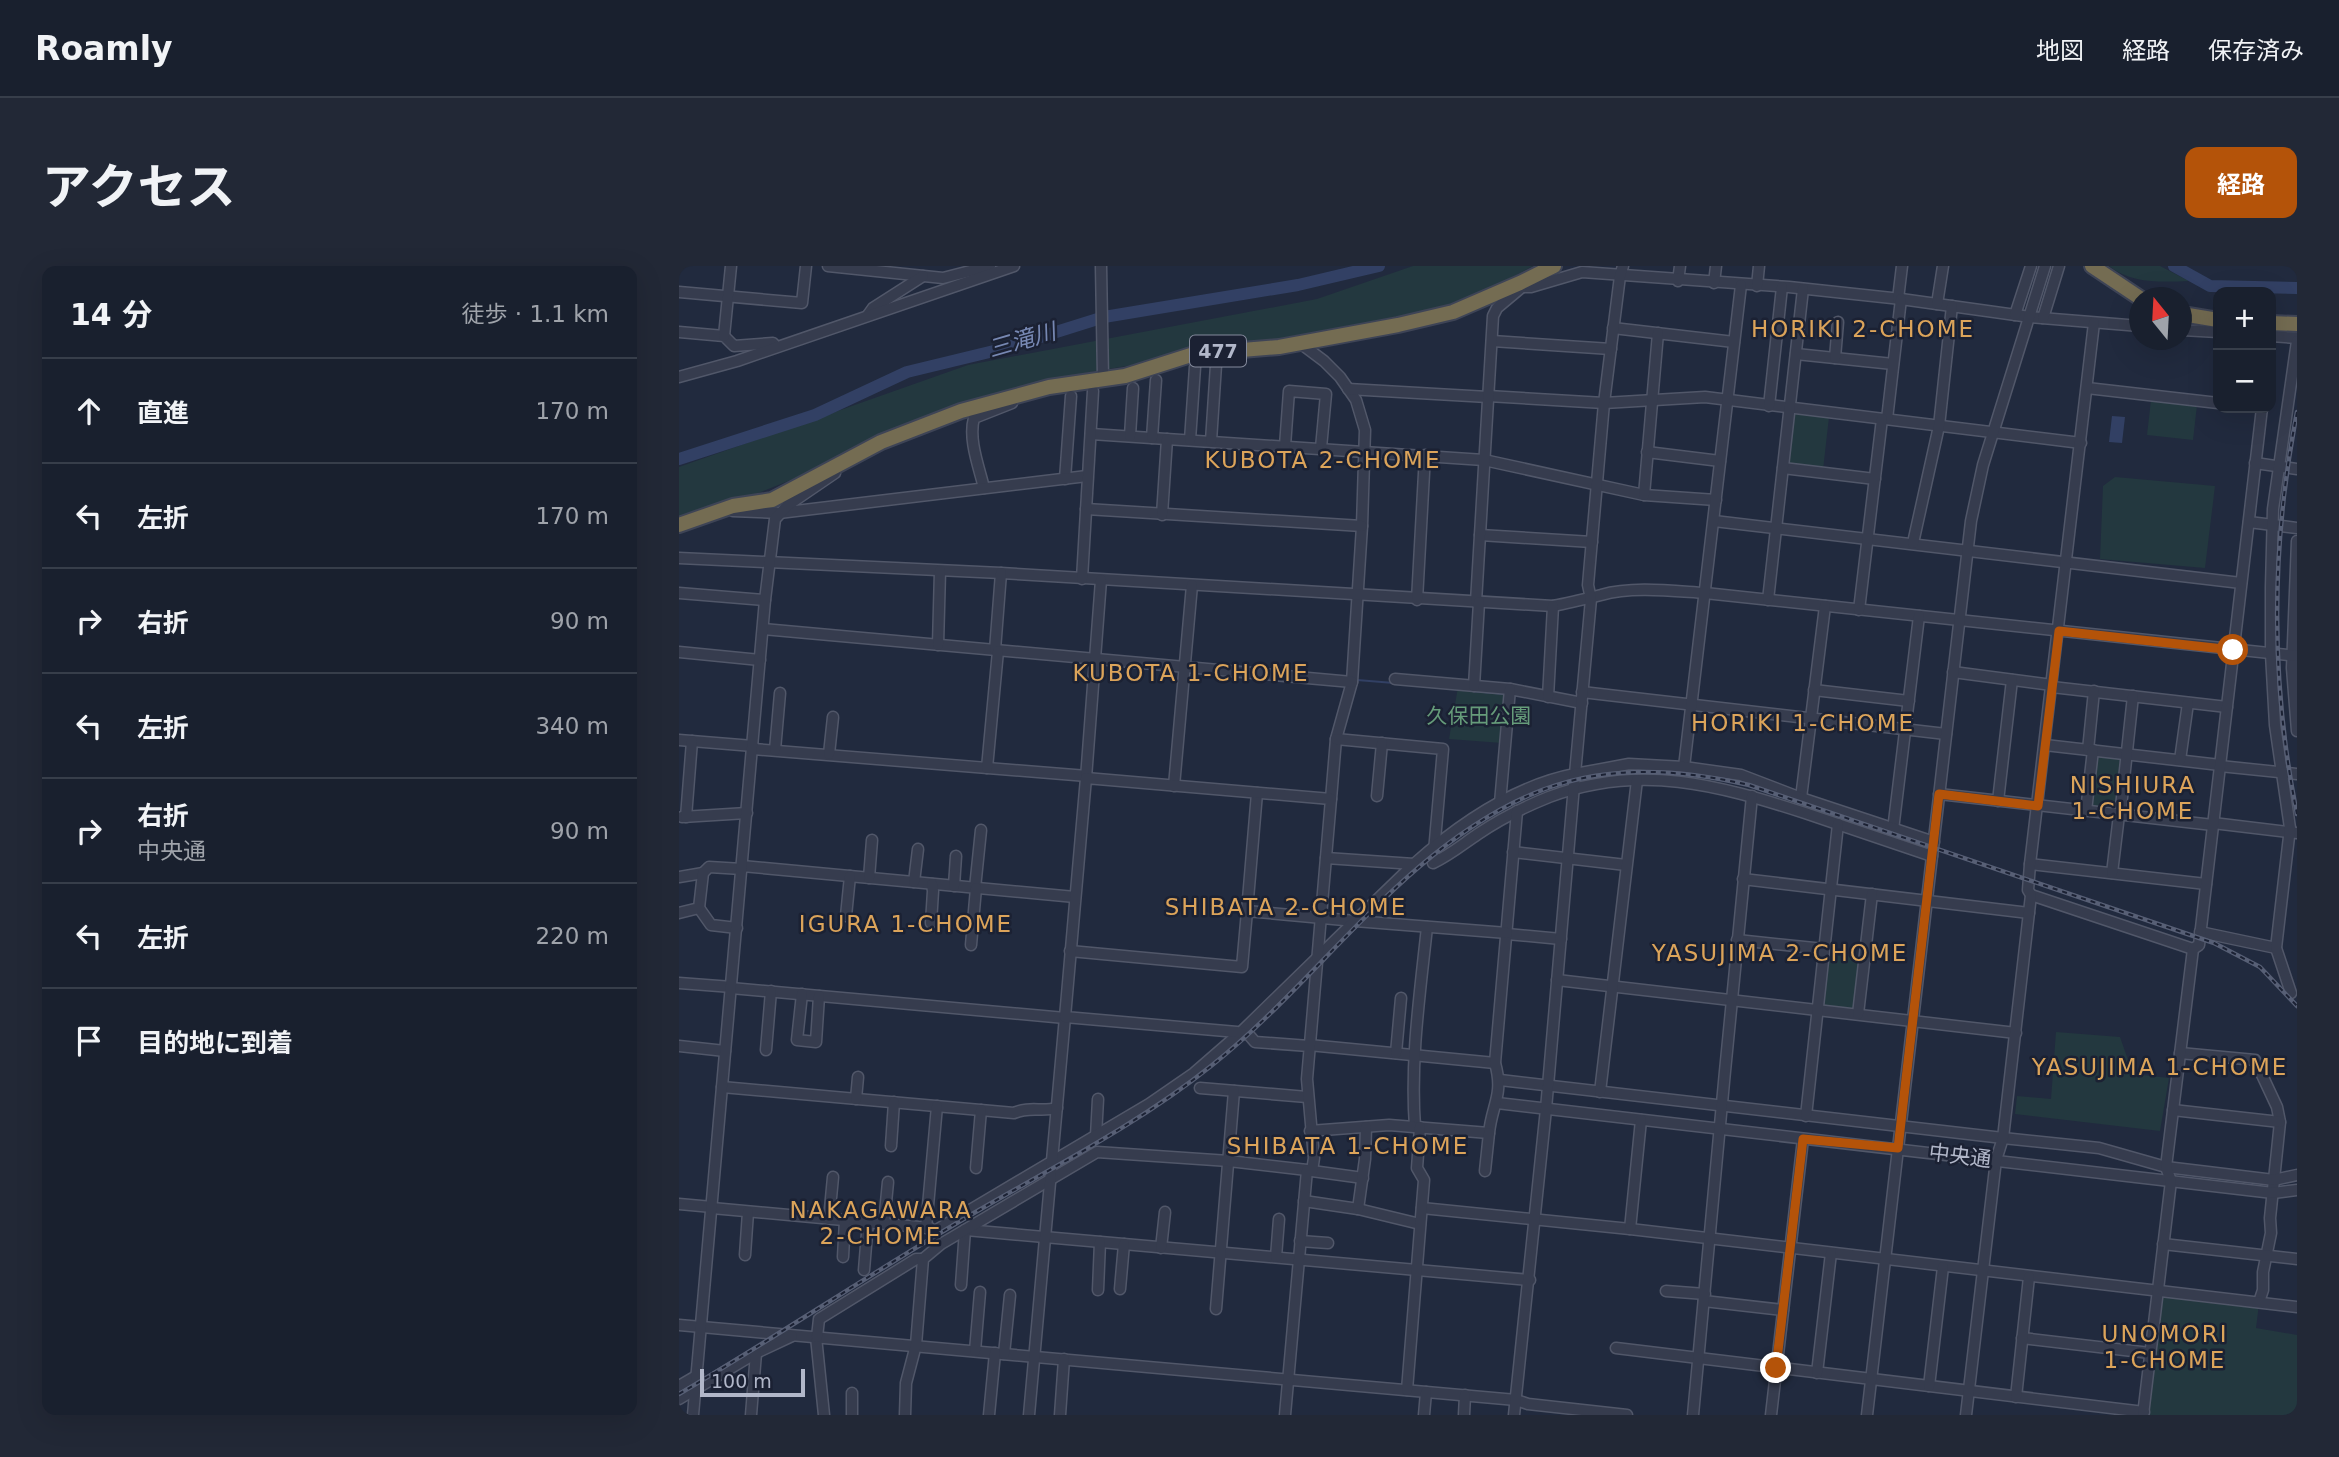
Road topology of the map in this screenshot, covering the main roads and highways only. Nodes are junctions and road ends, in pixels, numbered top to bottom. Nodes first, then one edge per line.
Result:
1 (1554, 266) edge
2 (2092, 266) edge
3 (2129, 291) edge
4 (2192, 316) edge
5 (2213, 319) edge
6 (2276, 323) edge
7 (2297, 324) edge
8 (679, 525) edge

1 - 8 highway, 477
2 - 3 highway
4 - 5 highway
6 - 7 highway

